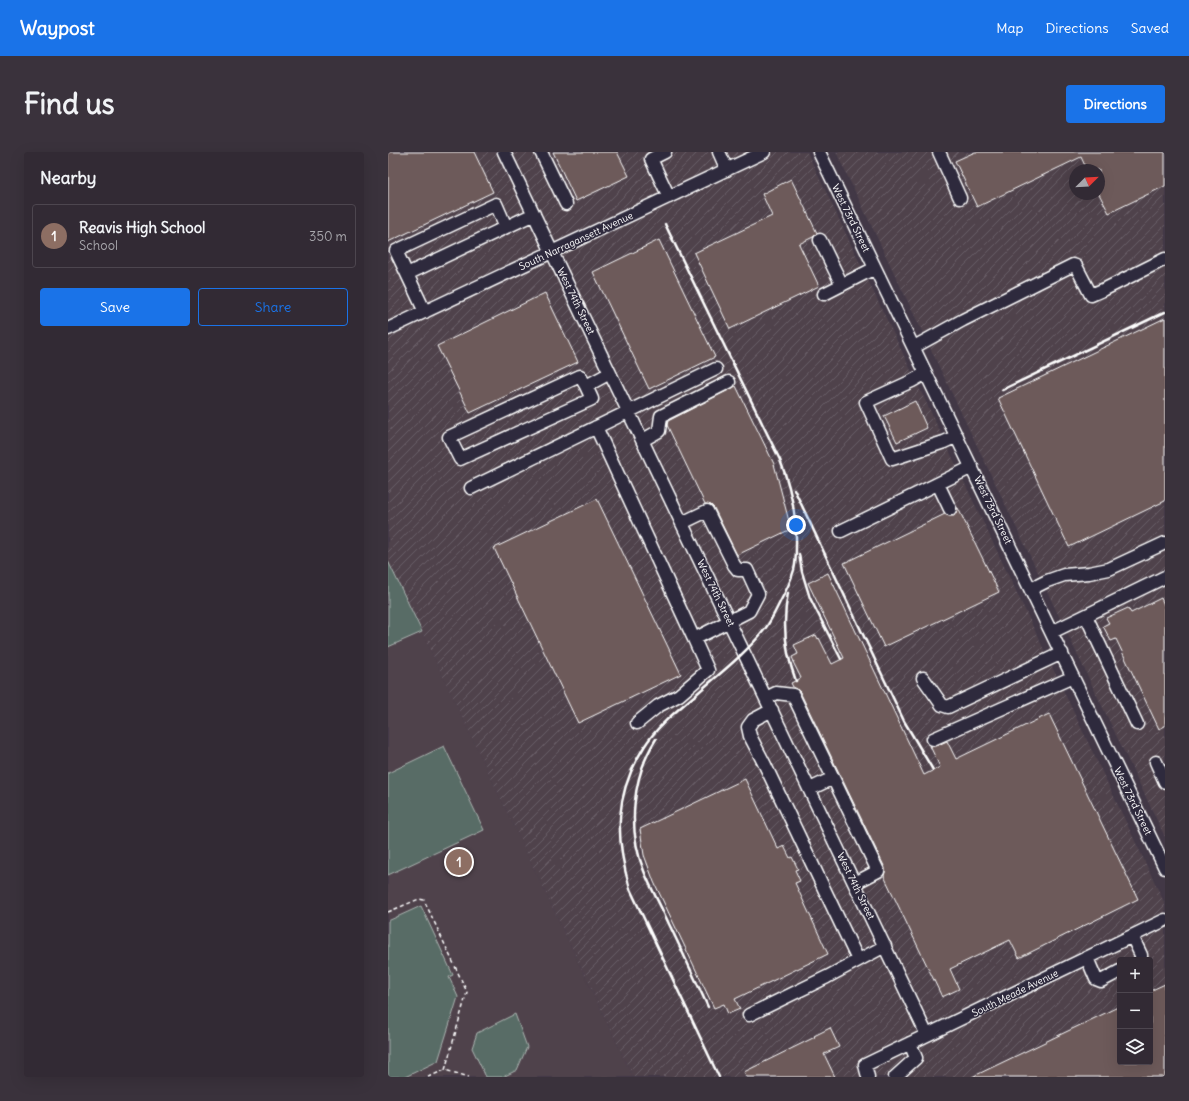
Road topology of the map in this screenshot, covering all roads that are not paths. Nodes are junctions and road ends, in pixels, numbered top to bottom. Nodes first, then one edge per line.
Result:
1 (504, 152) edge
2 (541, 152) edge
3 (665, 152) edge
4 (719, 152) edge
5 (764, 152) edge
6 (819, 152) edge
7 (939, 152) edge
8 (727, 170) junction
9 (670, 197) junction
10 (960, 198) dead end
11 (566, 204) dead end
12 (534, 214) junction
13 (506, 227) junction
14 (820, 240) dead end
15 (552, 252) junction
16 (1165, 260) edge
17 (876, 268) junction
18 (406, 274) junction
19 (842, 285) junction
20 (824, 294) dead end
21 (425, 312) junction
22 (388, 329) edge
23 (914, 347) junction
24 (716, 369) dead end
25 (610, 373) junction
26 (926, 373) junction
27 (729, 382) dead end
28 (586, 386) junction
29 (629, 411) junction
30 (596, 427) junction
31 (957, 436) junction
32 (643, 440) junction
33 (972, 467) junction
34 (938, 484) junction
35 (471, 488) dead end
36 (950, 509) dead end
37 (682, 523) junction
38 (841, 531) dead end
39 (1165, 543) edge
40 (1165, 578) edge
41 (1031, 589) junction
42 (1086, 616) junction
43 (730, 621) junction
44 (1052, 632) junction
45 (694, 639) junction
46 (1062, 653) junction
47 (1073, 677) junction
48 (923, 678) dead end
49 (766, 698) junction
50 (772, 710) junction
51 (637, 723) dead end
52 (1137, 724) dead end
53 (933, 739) dead end
54 (1156, 762) dead end
55 (833, 778) junction
56 (1165, 782) edge
57 (810, 789) junction
58 (1165, 868) edge
59 (854, 883) junction
60 (1165, 920) edge
61 (1132, 936) junction
62 (885, 946) junction
63 (1142, 957) edge
64 (1087, 958) junction
65 (858, 960) junction
66 (1117, 973) edge
67 (749, 1015) dead end
68 (927, 1035) junction
69 (910, 1043) junction
70 (868, 1077) edge
71 (895, 1077) edge

1 - 12 street, West 74th Street
2 - 11 street
3 - 9 street
4 - 8 street
5 - 8 street, South Narragansett Avenue
6 - 17 street, West 73rd Street
7 - 10 street
8 - 9 street, South Narragansett Avenue
9 - 15 street, South Narragansett Avenue
12 - 13 street
12 - 15 street, West 74th Street
13 - 18 street
13 - 18 street
14 - 19 street
15 - 21 street, South Narragansett Avenue
15 - 25 street, West 74th Street
16 - 23 street
17 - 19 street
17 - 23 street, West 73rd Street
18 - 21 street
19 - 20 street
21 - 22 street, South Narragansett Avenue
23 - 26 street, West 73rd Street
24 - 29 street
25 - 28 street
25 - 29 street, West 74th Street
26 - 31 street, West 73rd Street
26 - 31 street
27 - 32 street
28 - 28 street
29 - 30 street
29 - 32 street, West 74th Street
30 - 35 street
30 - 45 street
31 - 33 street, West 73rd Street
32 - 37 street, West 74th Street
33 - 34 street
33 - 41 street, West 73rd Street
34 - 36 street
34 - 38 street
37 - 43 street, West 74th Street
37 - 43 street
39 - 41 street
40 - 42 street
41 - 44 street, West 73rd Street
42 - 44 street
42 - 52 street
43 - 45 street
43 - 49 street, West 74th Street
44 - 46 street, West 73rd Street
45 - 51 street
46 - 47 street, West 73rd Street
46 - 48 street
47 - 53 street
47 - 58 street, West 73rd Street
49 - 50 street, West 74th Street
49 - 55 street
50 - 57 street, West 74th Street
50 - 65 street
54 - 56 street
55 - 57 street
55 - 59 street
57 - 59 street, West 74th Street
59 - 62 street, West 74th Street
60 - 61 street, South Meade Avenue
61 - 63 street
61 - 64 street, South Meade Avenue
62 - 65 street
62 - 68 street, West 74th Street
64 - 66 street
64 - 68 street, South Meade Avenue
65 - 67 street
68 - 69 street, South Meade Avenue
69 - 70 street, South Meade Avenue
69 - 71 street

